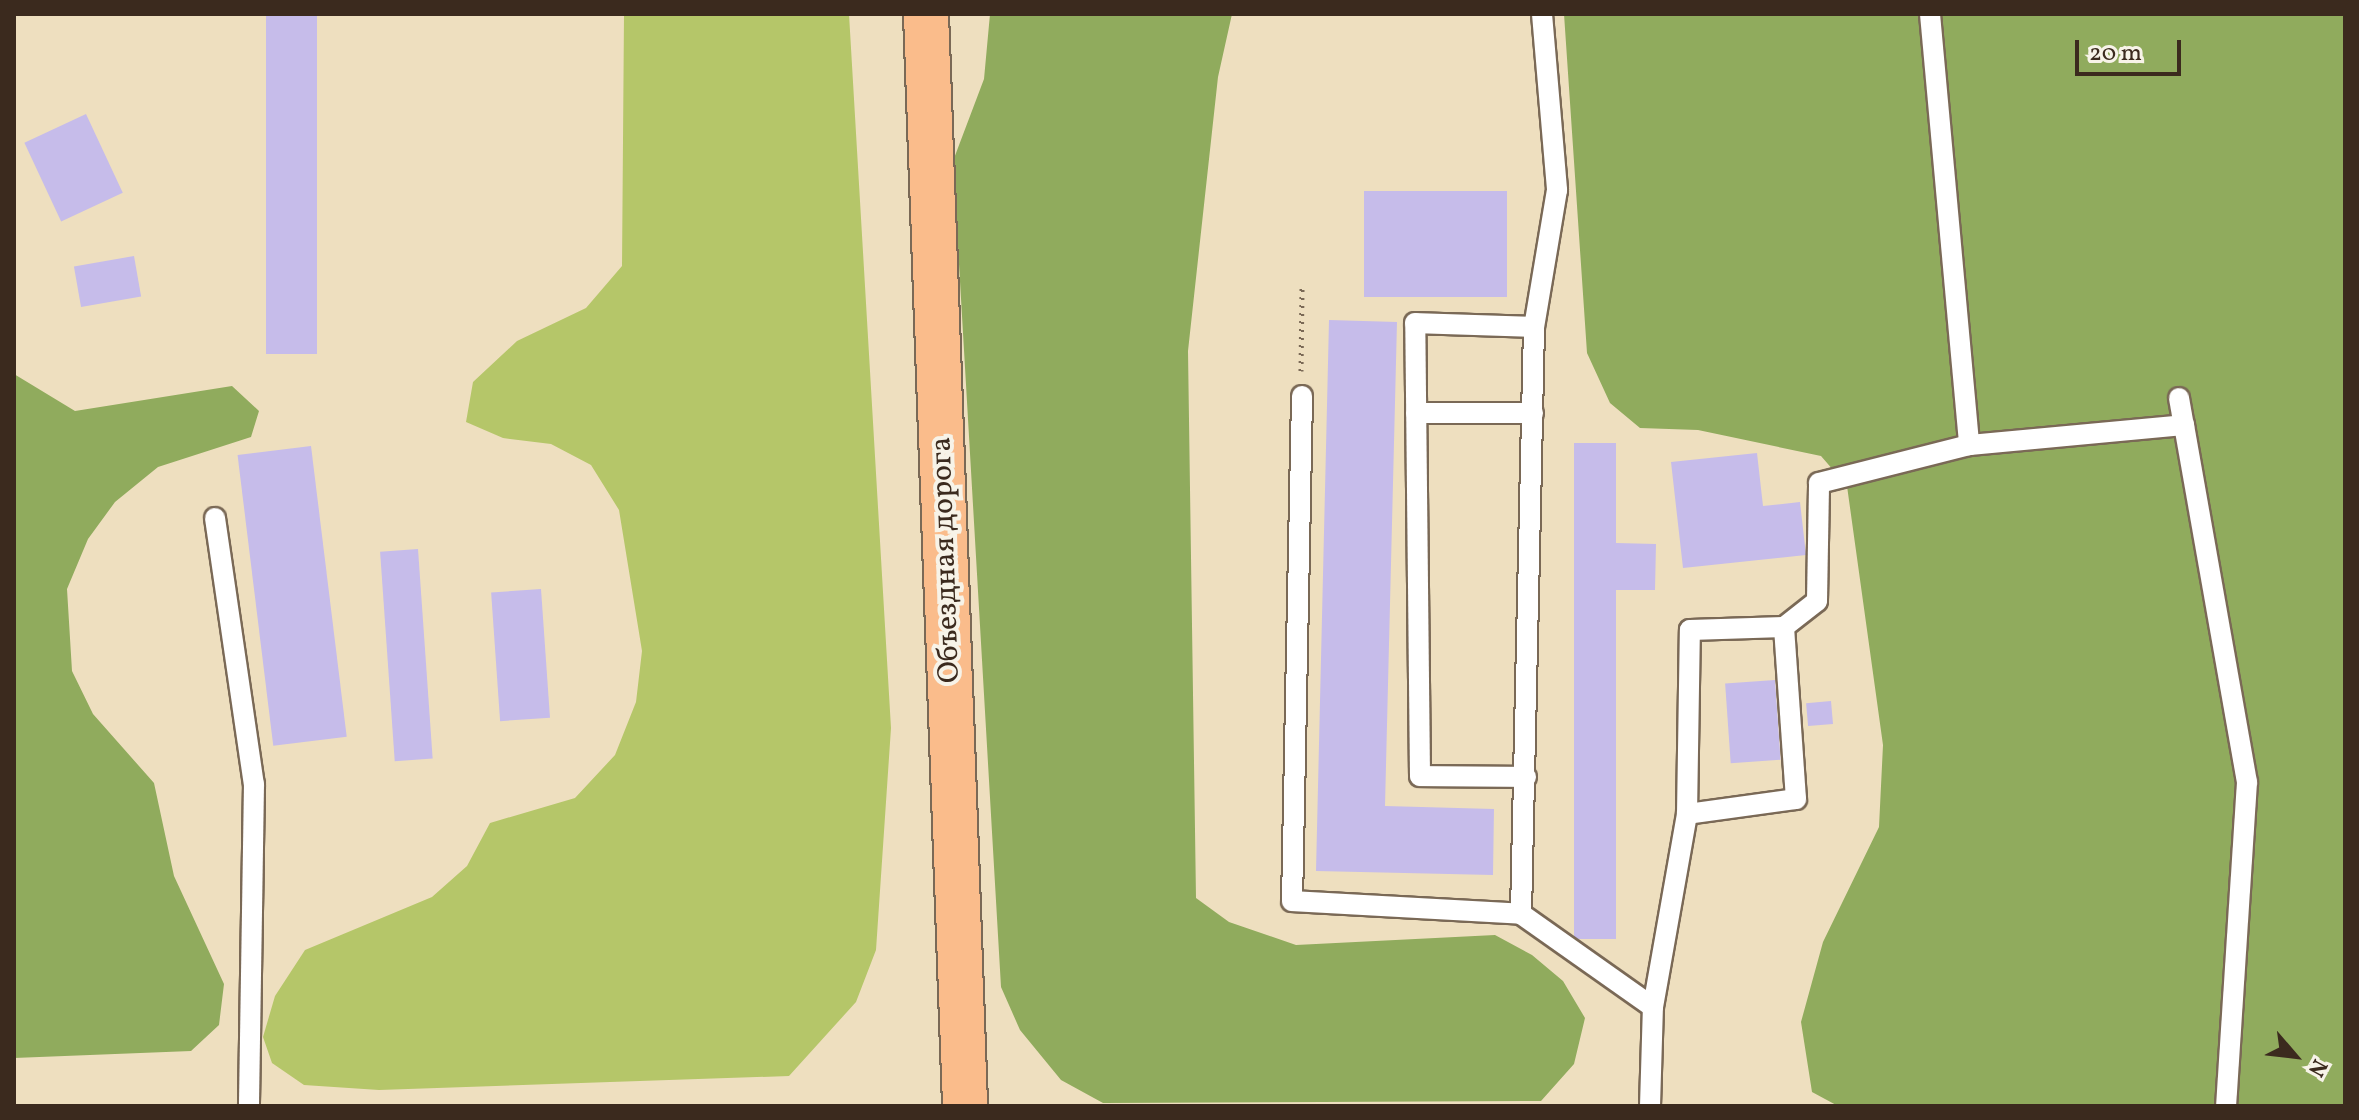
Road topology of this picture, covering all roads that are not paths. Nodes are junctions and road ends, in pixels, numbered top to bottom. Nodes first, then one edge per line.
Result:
1 (926, 14) edge
2 (1542, 14) edge
3 (1930, 14) edge
4 (1534, 327) junction
5 (1302, 396) road end
6 (2179, 398) dead end
7 (1416, 413) junction
8 (1533, 413) junction
9 (2184, 425) junction
10 (1969, 445) junction
11 (215, 518) dead end
12 (1784, 627) junction
13 (1526, 777) junction
14 (1687, 814) junction
15 (1521, 914) junction
16 (1653, 1007) junction
17 (249, 1106) edge
18 (965, 1106) edge
19 (1650, 1106) edge
20 (2226, 1106) edge

1 - 18 main road, Объездная дорога
2 - 4 lane
3 - 10 lane
4 - 7 lane
4 - 8 lane
5 - 15 lane
6 - 9 lane
7 - 8 lane
7 - 13 lane
8 - 13 lane
9 - 10 lane
9 - 20 lane
10 - 12 lane
11 - 17 lane
12 - 14 lane
12 - 14 lane
13 - 15 lane
14 - 16 lane
15 - 16 lane
16 - 19 lane

